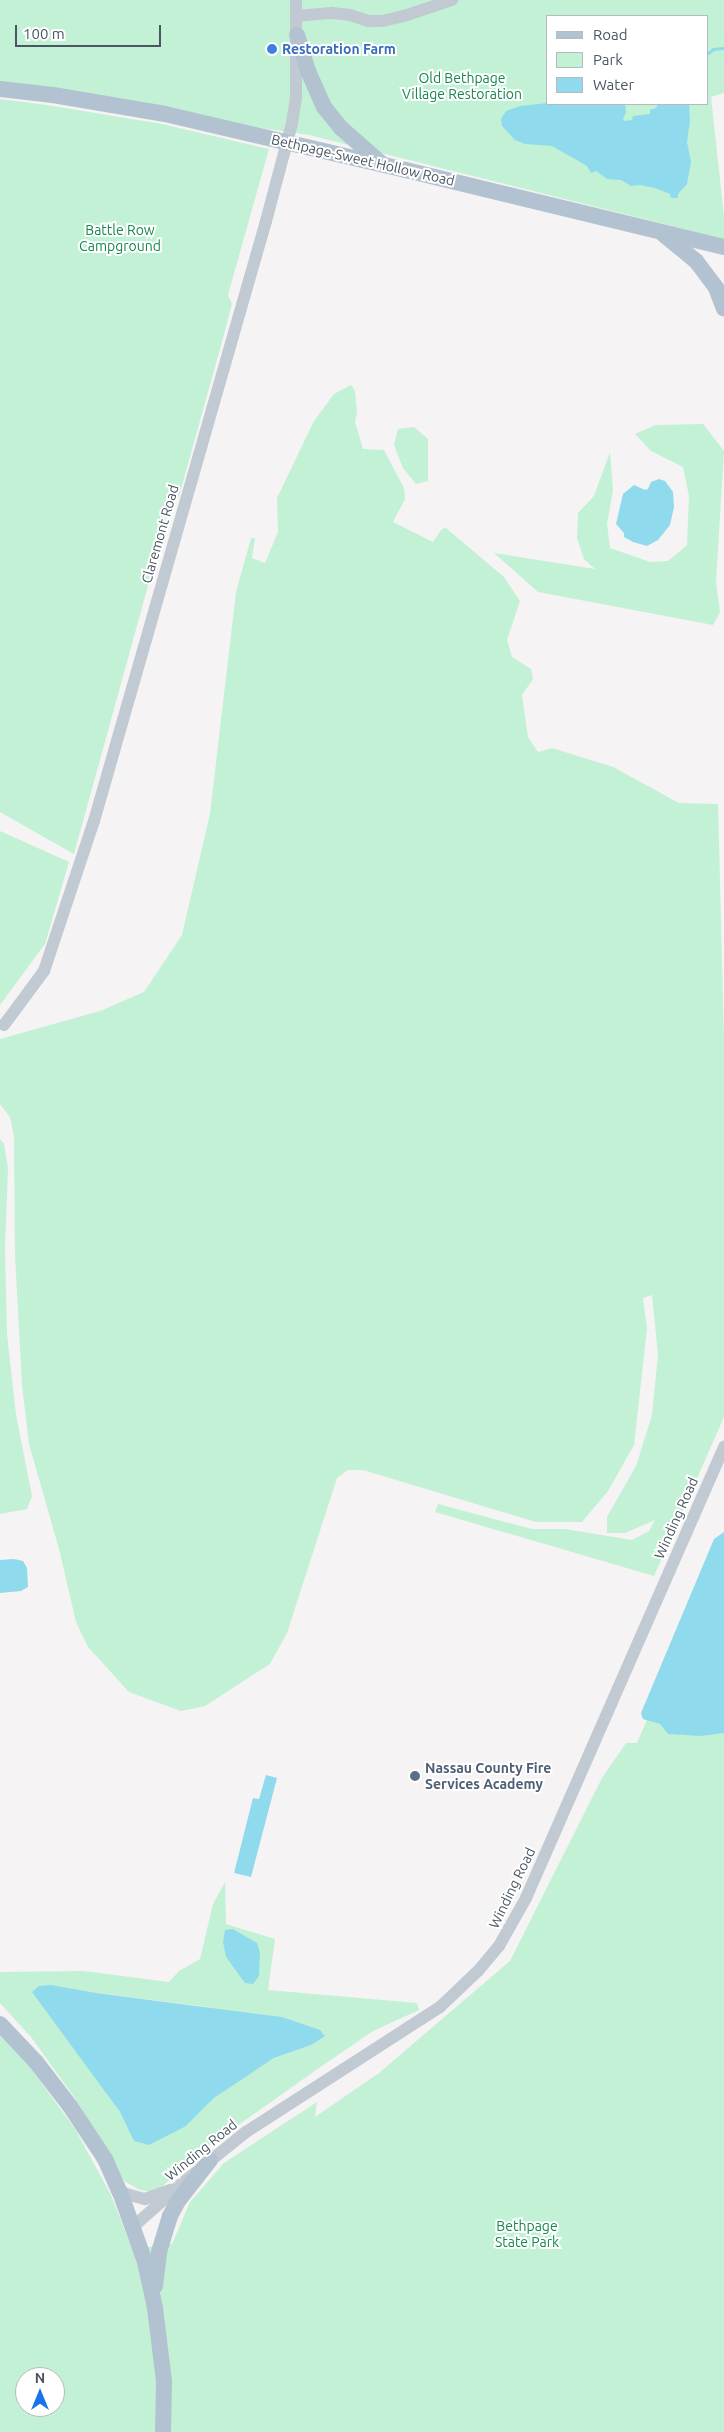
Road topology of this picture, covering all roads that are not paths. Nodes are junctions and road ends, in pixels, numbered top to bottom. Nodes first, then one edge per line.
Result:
1 (296, 0) edge
2 (452, 0) edge
3 (296, 16) junction
4 (297, 35) junction
5 (0, 89) edge
6 (285, 142) junction
7 (383, 164) junction
8 (660, 231) junction
9 (724, 247) edge
10 (724, 310) edge
11 (4, 1025) dead end
12 (724, 1446) edge
13 (0, 2024) edge
14 (210, 2160) junction
15 (179, 2186) junction
16 (120, 2192) junction
17 (134, 2226) junction
18 (155, 2308) junction
19 (163, 2432) edge

1 - 3 street
2 - 3 street
3 - 4 street
4 - 6 street, Claremont Road
4 - 7 main road
5 - 6 main road, Bethpage-Sweet Hollow Road
6 - 7 main road, Bethpage-Sweet Hollow Road
6 - 11 street, Claremont Road
7 - 8 main road, Bethpage-Sweet Hollow Road
8 - 9 main road, Bethpage-Sweet Hollow Road
8 - 10 main road
12 - 14 street, Winding Road
13 - 16 main road
14 - 15 street, Winding Road
14 - 18 main road
15 - 16 street
15 - 17 street, Winding Road
16 - 17 main road
17 - 18 main road
18 - 19 main road

